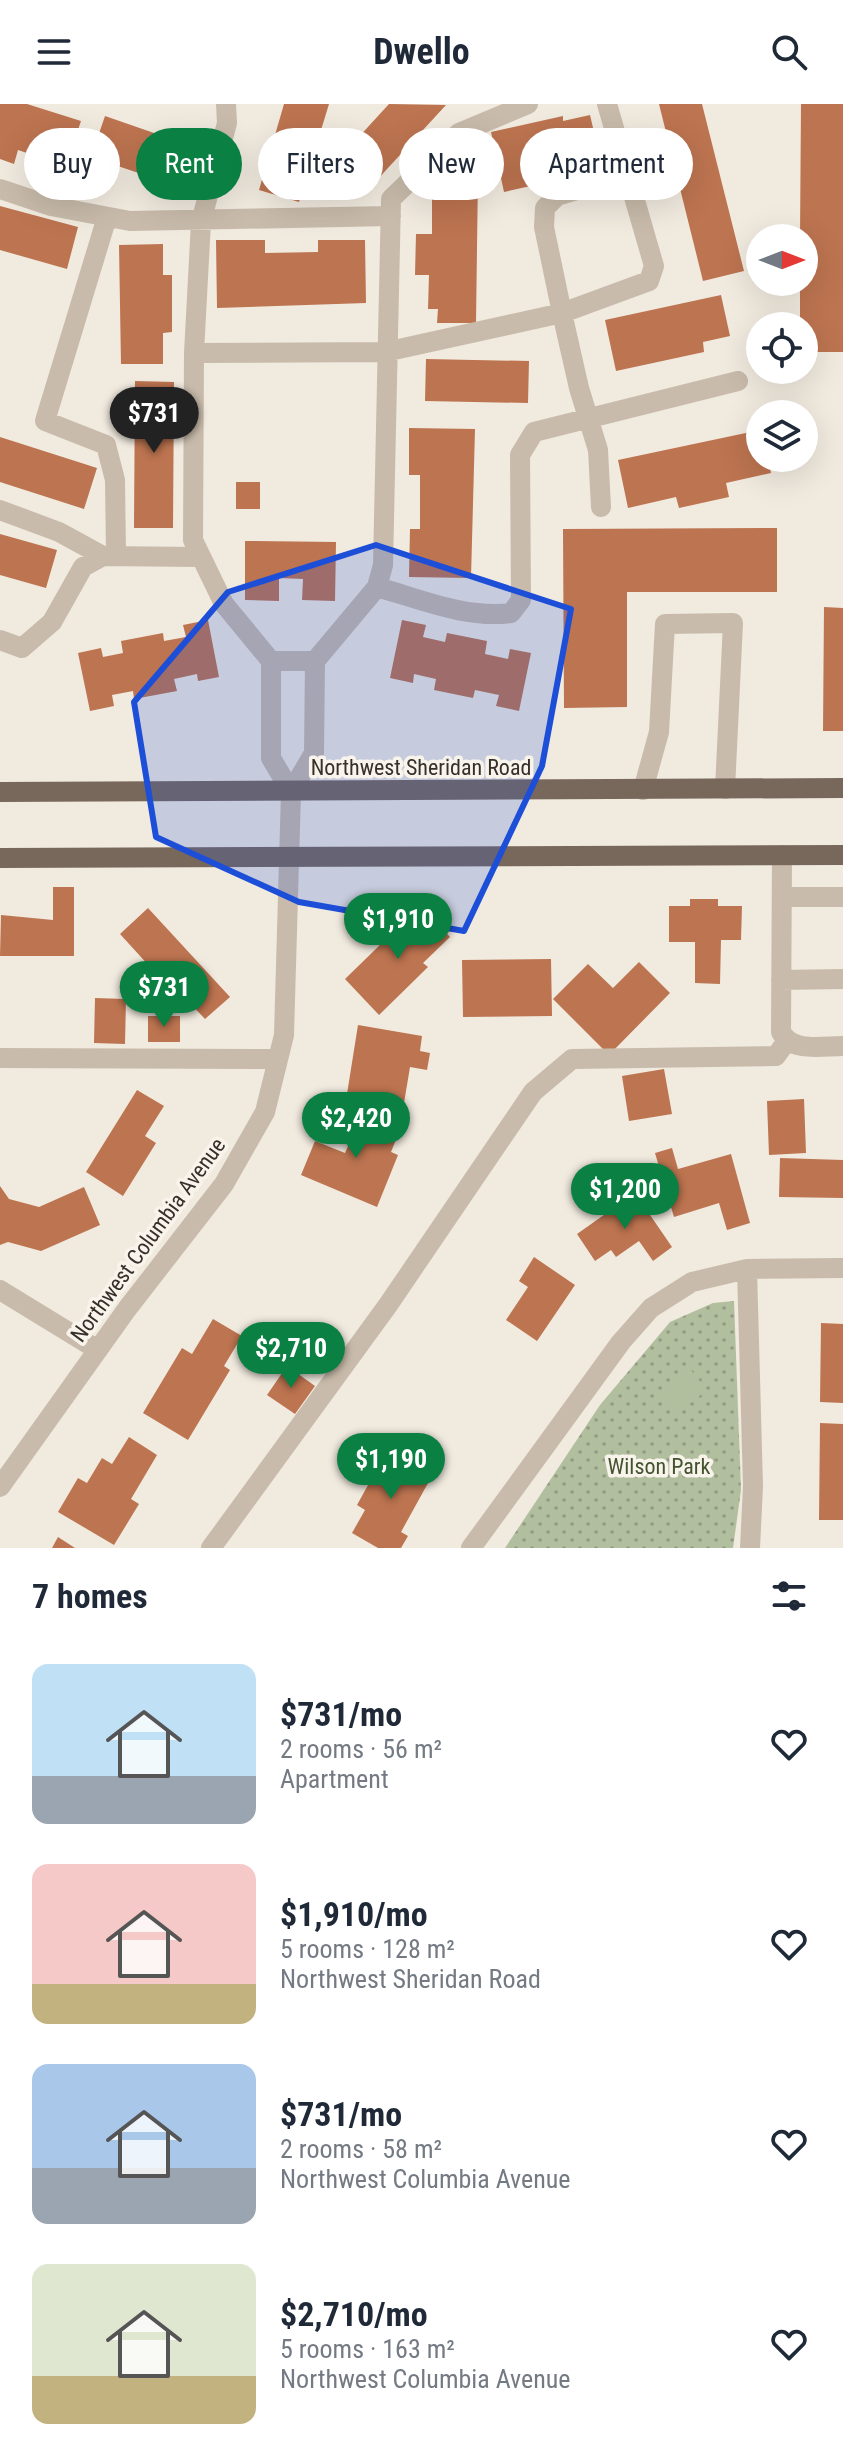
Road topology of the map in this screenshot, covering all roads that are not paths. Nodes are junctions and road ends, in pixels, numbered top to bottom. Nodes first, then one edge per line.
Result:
1 (226, 104) edge
2 (528, 104) edge
3 (607, 104) edge
4 (614, 128) edge
5 (0, 189) edge
6 (553, 200) edge
7 (635, 200) edge
8 (391, 216) junction
9 (107, 217) junction
10 (201, 222) junction
11 (562, 313) junction
12 (385, 352) junction
13 (194, 353) junction
14 (738, 381) dead end
15 (589, 418) junction
16 (601, 507) dead end
17 (0, 510) edge
18 (109, 556) junction
19 (198, 557) junction
20 (377, 587) junction
21 (0, 640) edge
22 (271, 661) junction
23 (315, 661) junction
24 (843, 788) edge
25 (725, 789) junction
26 (643, 790) junction
27 (0, 792) edge
28 (291, 792) junction
29 (782, 855) junction
30 (843, 855) edge
31 (289, 856) junction
32 (0, 858) edge
33 (782, 897) junction
34 (843, 897) edge
35 (843, 979) edge
36 (781, 980) junction
37 (786, 1042) junction
38 (843, 1046) edge
39 (0, 1058) edge
40 (278, 1059) junction
41 (843, 1268) edge
42 (747, 1269) junction
43 (0, 1290) edge
44 (98, 1350) junction
45 (0, 1487) edge
46 (211, 1548) edge
47 (471, 1548) edge
48 (750, 1548) edge

1 - 10 street
2 - 8 street
3 - 4 street
5 - 9 street
6 - 11 street
7 - 11 street
8 - 10 street
8 - 12 street
9 - 10 street
9 - 18 street
10 - 13 street
11 - 12 street
11 - 15 street
12 - 13 street
12 - 20 street
13 - 19 street
14 - 15 street
15 - 16 street
15 - 20 street
17 - 18 street
18 - 19 street
18 - 21 street
19 - 22 street
20 - 23 street
22 - 23 street
22 - 28 street
23 - 28 street
24 - 25 main road, Northwest Sheridan Road
25 - 26 main road, Northwest Sheridan Road
25 - 26 street
26 - 28 main road, Northwest Sheridan Road
27 - 28 main road, Northwest Sheridan Road
28 - 31 street, Northwest Columbia Avenue
29 - 30 main road
29 - 31 main road
29 - 33 street
31 - 32 main road
31 - 40 street, Northwest Columbia Avenue
33 - 34 street
33 - 36 street
35 - 36 street
36 - 37 street
37 - 38 street
37 - 46 street
39 - 40 street
40 - 44 street, Northwest Columbia Avenue
41 - 42 street
42 - 47 street
42 - 48 street
43 - 44 street
44 - 45 street, Northwest Columbia Avenue

